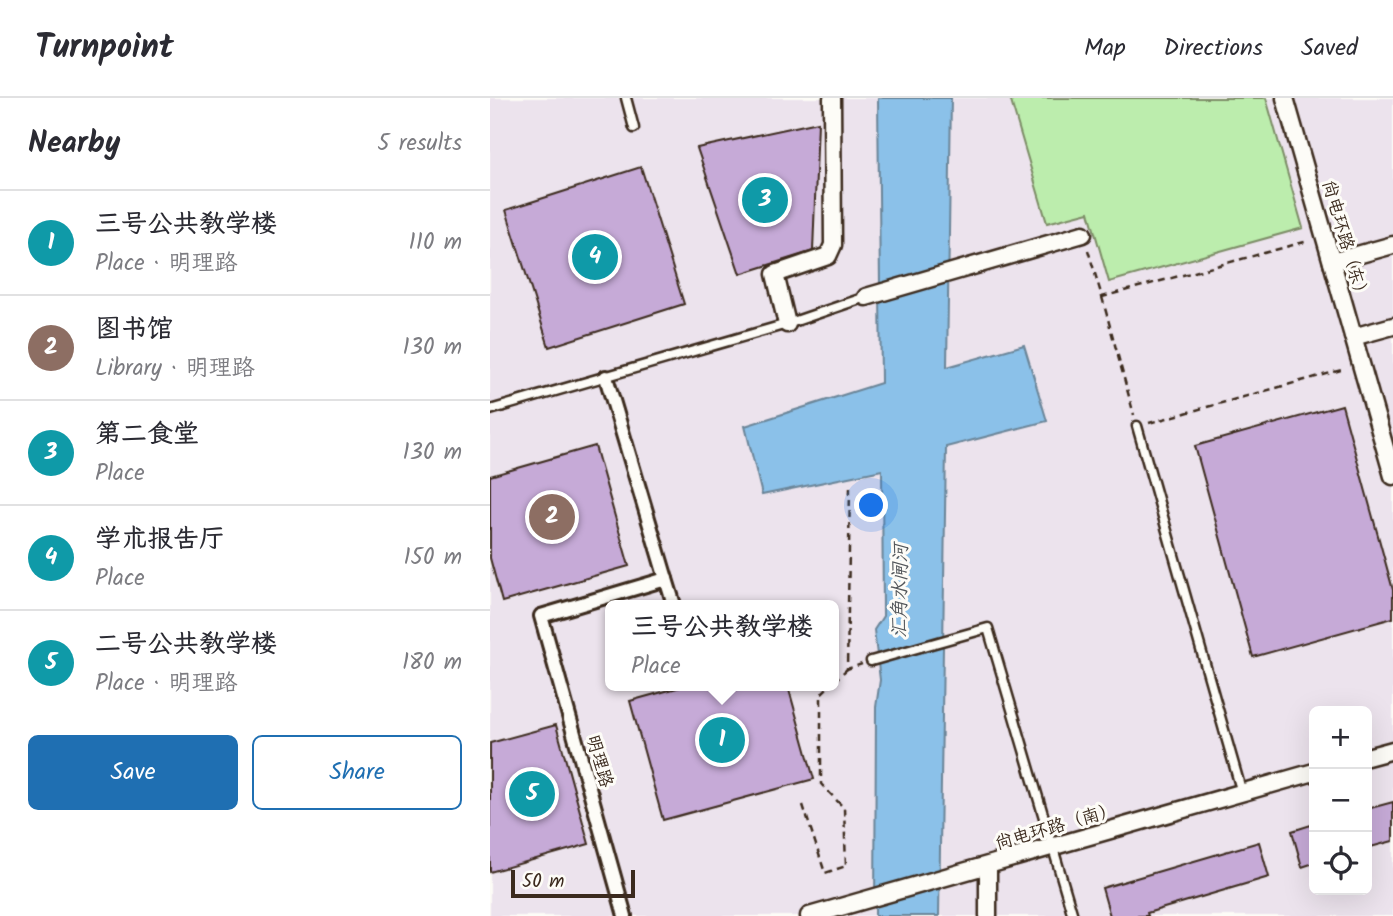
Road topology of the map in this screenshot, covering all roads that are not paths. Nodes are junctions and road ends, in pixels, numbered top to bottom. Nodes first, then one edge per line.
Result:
1 (625, 98) edge
2 (832, 98) edge
3 (1285, 98) edge
4 (634, 128) dead end
5 (1083, 234) road end
6 (1393, 245) edge
7 (1332, 262) junction
8 (866, 297) joint
9 (788, 324) junction
10 (1393, 326) edge
11 (1353, 337) junction
12 (606, 377) junction
13 (490, 410) edge
14 (1137, 426) road end
15 (1393, 476) edge
16 (666, 579) junction
17 (672, 600) edge
18 (871, 661) road end
19 (1393, 750) edge
20 (1372, 756) edge
21 (1309, 773) edge
22 (1242, 793) junction
23 (1053, 847) junction
24 (988, 866) junction
25 (830, 913) edge
26 (625, 916) edge
27 (808, 916) edge
28 (988, 916) edge
29 (1073, 916) edge

1 - 4 lane
2 - 9 street
3 - 7 street, 尚电环路（东）
5 - 8 street
6 - 7 street
7 - 11 street, 尚电环路（东）
8 - 9 lane
9 - 12 lane
10 - 11 street
11 - 15 street, 尚电环路（东）
12 - 13 lane
12 - 16 street
14 - 22 lane
16 - 17 street
16 - 26 street, 明理路
18 - 23 lane
19 - 20 street
21 - 22 street, 尚电环路（南）
22 - 23 street, 尚电环路（南）
23 - 24 street, 尚电环路（南）
23 - 29 lane
24 - 25 street, 尚电环路（南）
24 - 28 street
25 - 27 street, 尚电环路（南）

